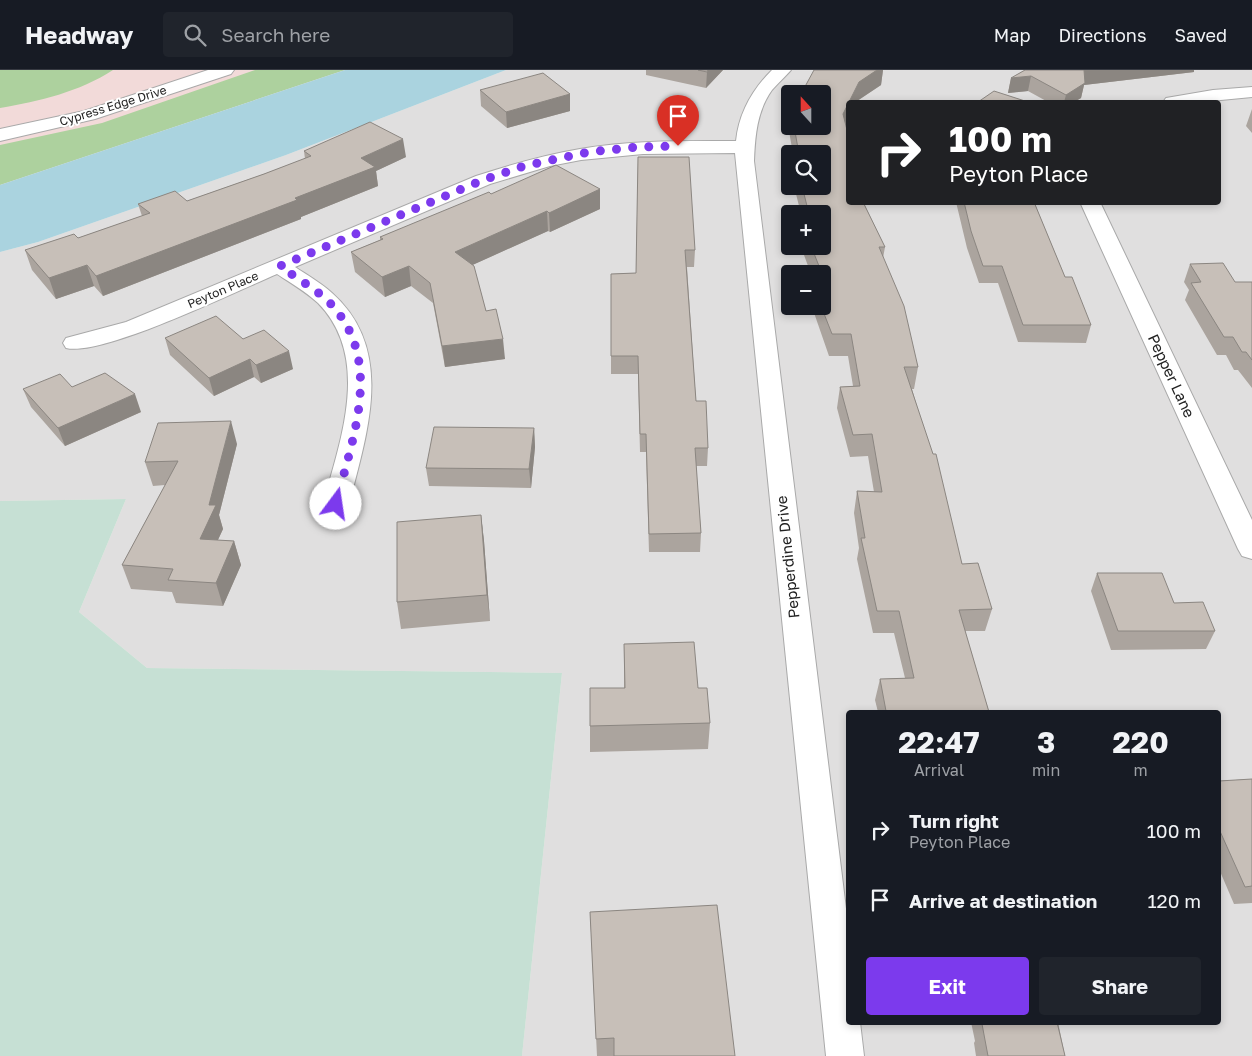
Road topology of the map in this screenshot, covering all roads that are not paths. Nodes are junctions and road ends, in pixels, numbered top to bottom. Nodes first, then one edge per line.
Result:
1 (225, 70) edge
2 (782, 70) edge
3 (1252, 92) edge
4 (1184, 100) edge
5 (0, 135) edge
6 (744, 147) junction
7 (1091, 205) edge
8 (280, 266) junction
9 (74, 343) dead end
10 (336, 504) dead end
11 (1252, 550) edge
12 (845, 1056) edge

1 - 5 street, Cypress Edge Drive
2 - 6 street, Pepperdine Drive
3 - 4 street
6 - 8 street, Peyton Place
6 - 12 street, Pepperdine Drive
7 - 11 street, Pepper Lane
8 - 9 street, Peyton Place
8 - 10 street

